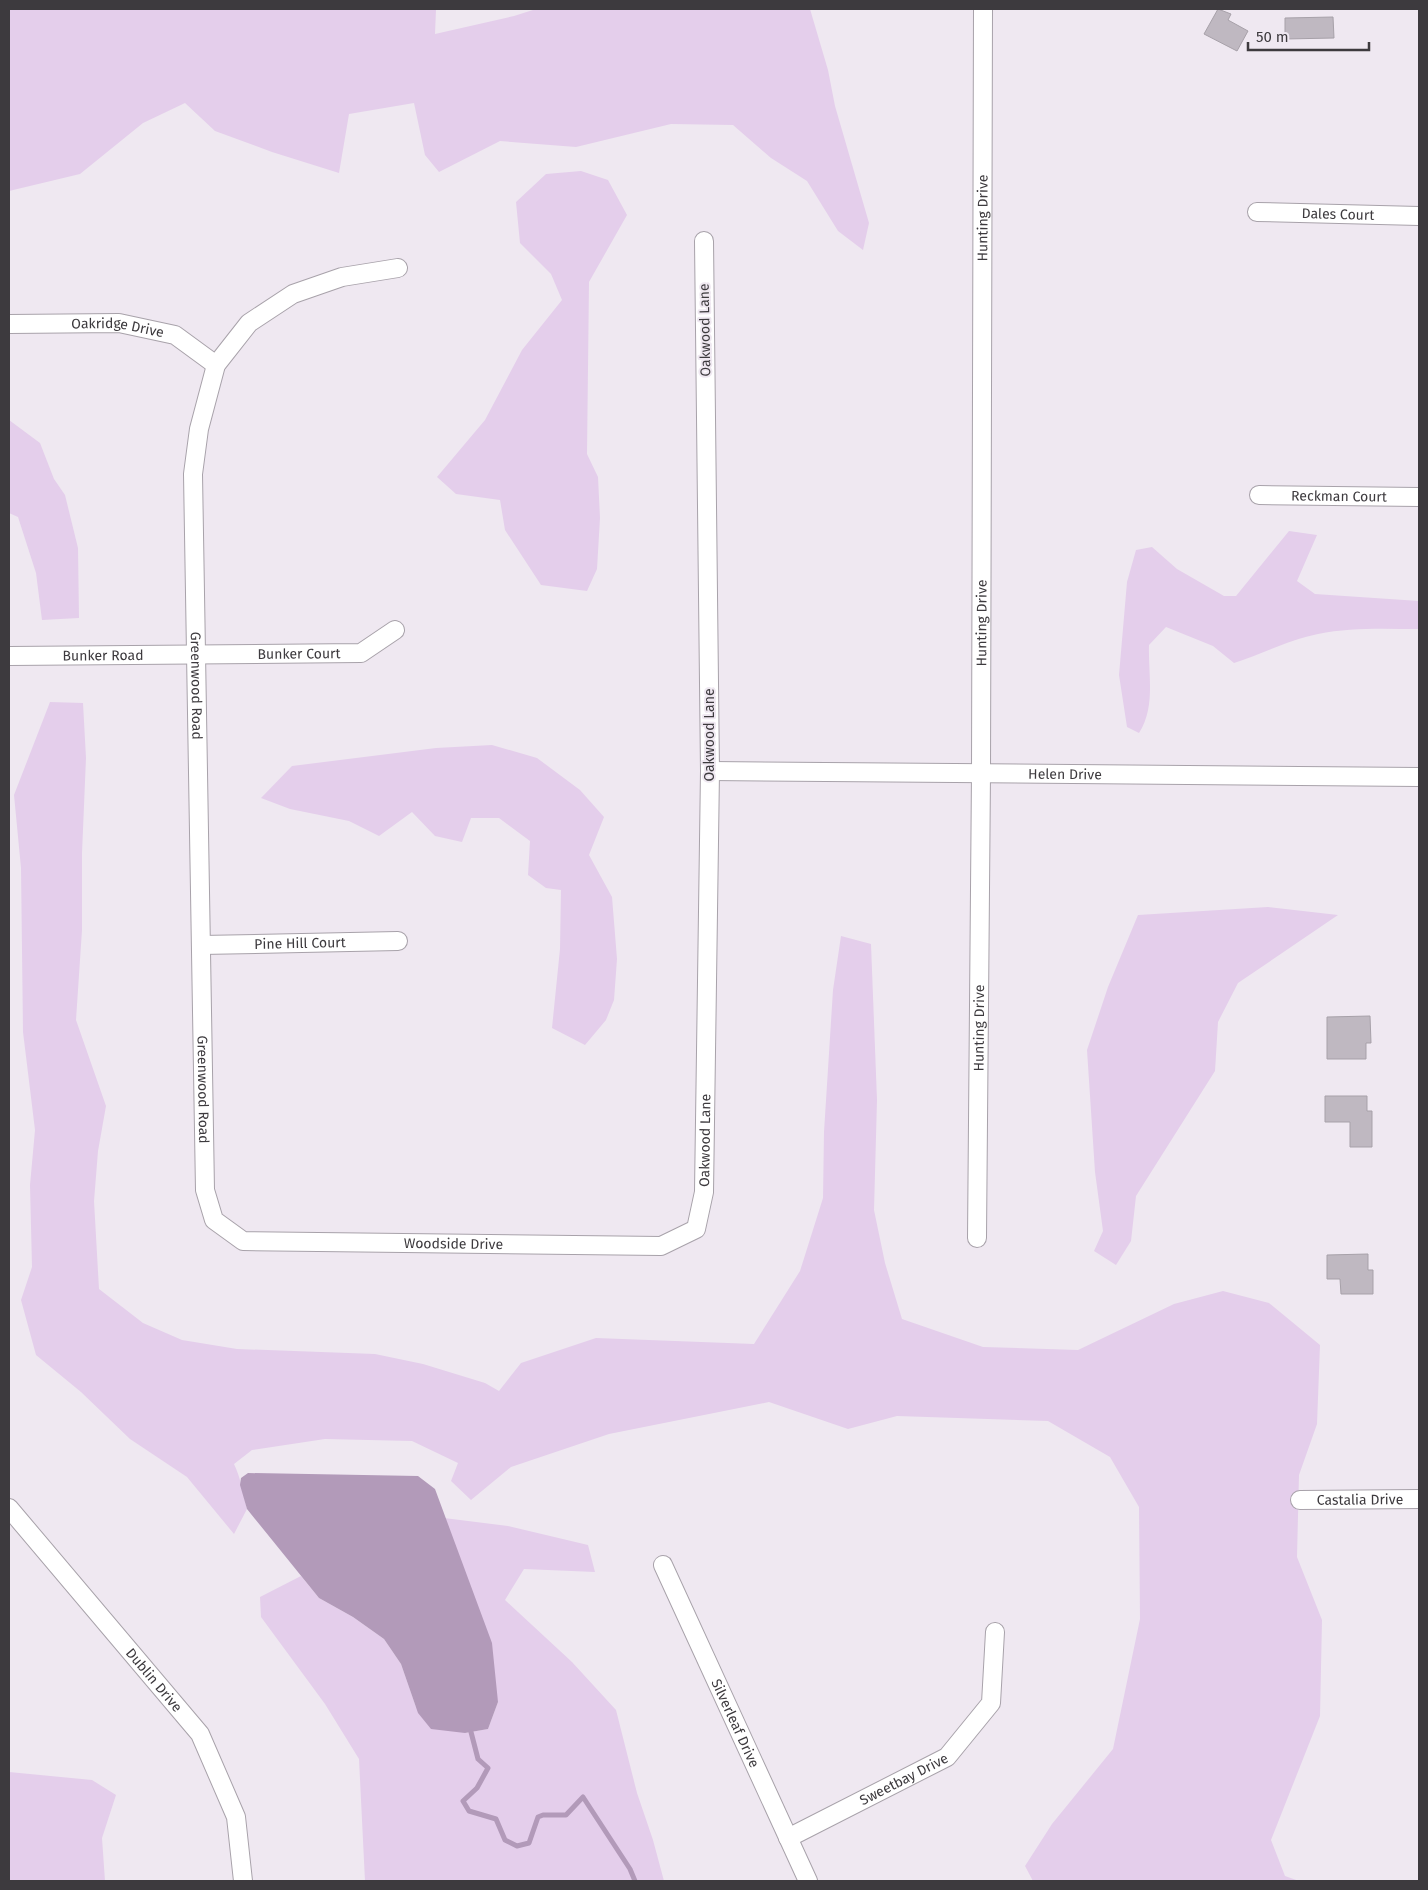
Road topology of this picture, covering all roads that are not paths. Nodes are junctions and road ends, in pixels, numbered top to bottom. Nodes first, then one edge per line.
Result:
1 (983, 9) edge
2 (1257, 212) dead end
3 (1419, 216) edge
4 (704, 241) dead end
5 (398, 268) dead end
6 (9, 324) edge
7 (216, 365) junction
8 (1259, 495) dead end
9 (1419, 497) edge
10 (395, 630) dead end
11 (9, 656) edge
12 (196, 656) junction
13 (710, 771) junction
14 (981, 773) junction
15 (1419, 777) edge
16 (398, 941) dead end
17 (202, 946) junction
18 (214, 1220) joint
19 (696, 1229) joint
20 (977, 1238) dead end
21 (1419, 1499) edge
22 (1300, 1500) dead end
23 (9, 1508) edge
24 (663, 1565) dead end
25 (995, 1632) dead end
26 (788, 1838) junction
27 (243, 1881) edge
28 (808, 1881) edge

1 - 14 street, Hunting Drive
2 - 3 street, Dales Court
4 - 13 street, Oakwood Lane
5 - 7 street, Greenwood Road
6 - 7 street, Oakridge Drive
7 - 12 street, Greenwood Road
8 - 9 street, Reckman Court
10 - 12 street, Bunker Court
11 - 12 street, Bunker Road
12 - 17 street, Greenwood Road
13 - 14 street, Helen Drive
13 - 19 street, Oakwood Lane
14 - 15 street, Helen Drive
14 - 20 street, Hunting Drive
16 - 17 street, Pine Hill Court
17 - 18 street, Greenwood Road
18 - 19 street, Woodside Drive
21 - 22 street, Castalia Drive
23 - 27 street, Dublin Drive
24 - 26 street, Silverleaf Drive
25 - 26 street, Sweetbay Drive
26 - 28 street, Silverleaf Drive

